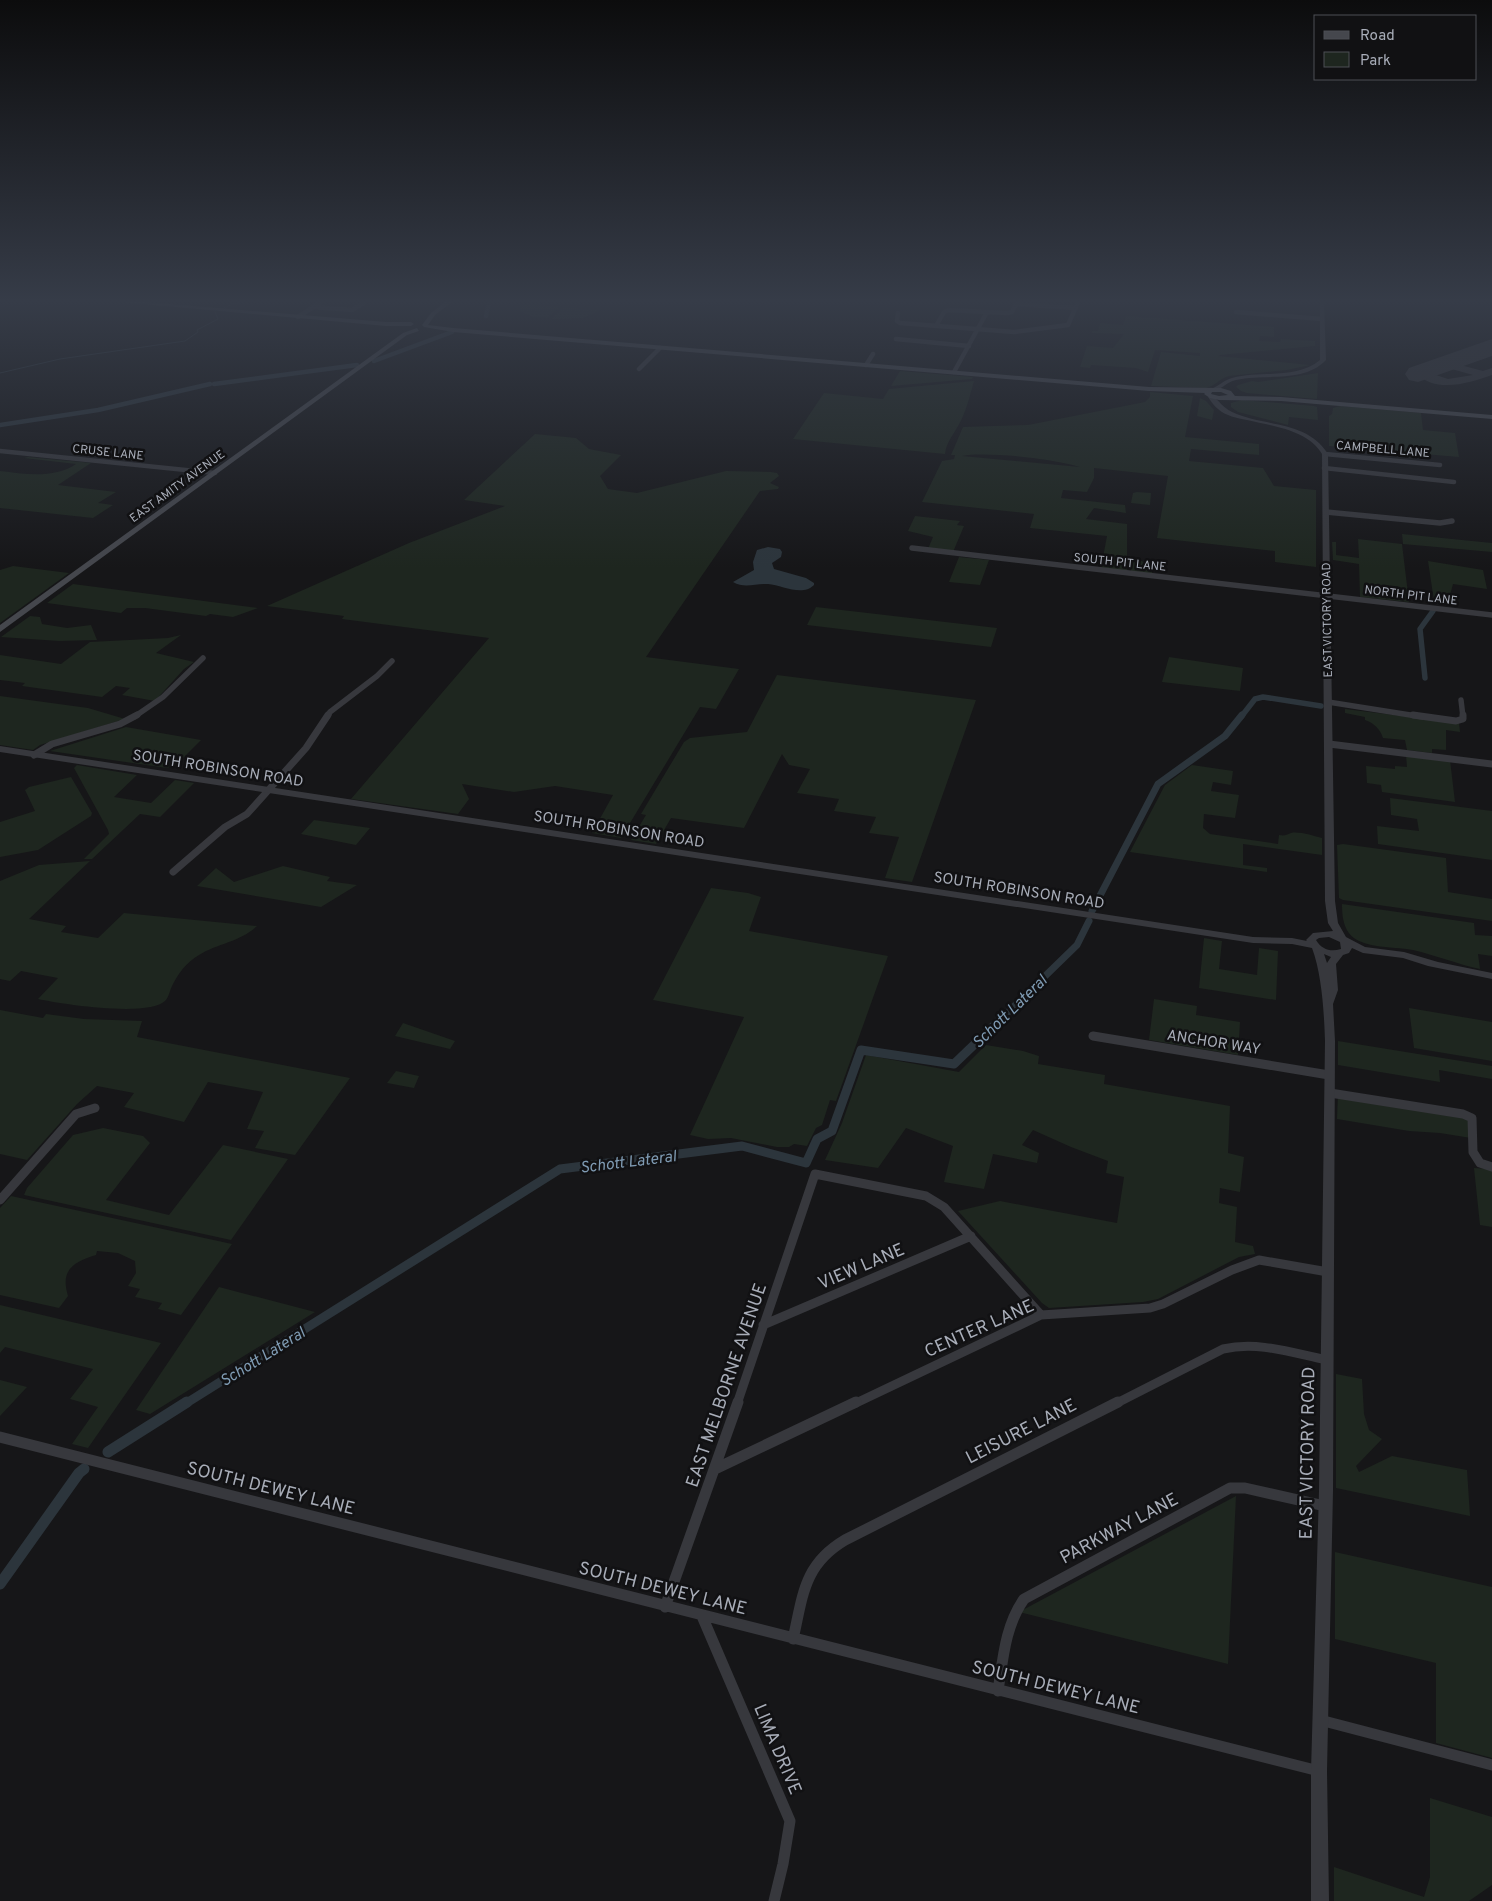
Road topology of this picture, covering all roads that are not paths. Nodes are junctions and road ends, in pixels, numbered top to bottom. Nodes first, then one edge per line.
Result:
1 (328, 391) edge
2 (1172, 391) edge
3 (1214, 391) edge
4 (1228, 391) edge
5 (1211, 393) junction
6 (1229, 395) junction
7 (1222, 409) junction
8 (1492, 417) edge
9 (0, 451) edge
10 (1325, 454) junction
11 (1440, 464) dead end
12 (1324, 468) junction
13 (215, 473) junction
14 (1454, 482) dead end
15 (1326, 512) junction
16 (1452, 521) dead end
17 (912, 548) dead end
18 (1327, 595) junction
19 (1492, 615) edge
20 (0, 629) edge
21 (203, 658) dead end
22 (392, 661) dead end
23 (1461, 700) dead end
24 (1328, 702) junction
25 (1329, 744) junction
26 (0, 750) edge
27 (34, 755) junction
28 (1492, 764) edge
29 (267, 791) junction
30 (173, 872) dead end
31 (1330, 901) junction
32 (1318, 935) junction
33 (1233, 936) junction
34 (1343, 940) junction
35 (1315, 948) junction
36 (1340, 953) junction
37 (1434, 964) junction
38 (1492, 976) edge
39 (1329, 1006) junction
40 (1093, 1036) dead end
41 (1329, 1075) junction
42 (1330, 1093) junction
43 (95, 1108) dead end
44 (1492, 1167) edge
45 (0, 1200) edge
46 (971, 1236) junction
47 (1328, 1272) junction
48 (1041, 1315) junction
49 (764, 1325) junction
50 (1327, 1360) junction
51 (0, 1437) edge
52 (715, 1469) junction
53 (1325, 1506) junction
54 (665, 1606) junction
55 (702, 1616) junction
56 (793, 1639) junction
57 (998, 1691) junction
58 (1320, 1720) junction
59 (1492, 1765) edge
60 (1319, 1771) junction
61 (774, 1901) edge
62 (1320, 1901) edge

1 - 13 main road, EAST AMITY AVENUE
2 - 5 main road
3 - 5 street
4 - 6 street
5 - 6 main road
5 - 7 street
6 - 7 street
6 - 8 main road
7 - 10 street
9 - 13 street, CRUSE LANE
10 - 11 street, CAMPBELL LANE
10 - 12 street, EAST VICTORY ROAD
12 - 14 street
12 - 15 street, EAST VICTORY ROAD
13 - 20 main road, EAST AMITY AVENUE
15 - 16 street
15 - 18 street, EAST VICTORY ROAD
17 - 18 street, SOUTH PIT LANE
18 - 19 street, NORTH PIT LANE
18 - 24 street, EAST VICTORY ROAD
21 - 27 street
22 - 29 street
23 - 24 street
24 - 25 street, EAST VICTORY ROAD
25 - 28 street
25 - 31 street, EAST VICTORY ROAD
26 - 27 street, SOUTH ROBINSON ROAD
27 - 29 street, SOUTH ROBINSON ROAD
29 - 30 street
29 - 33 street, SOUTH ROBINSON ROAD
31 - 32 street, EAST VICTORY ROAD
31 - 34 street, EAST VICTORY ROAD
32 - 33 street, SOUTH ROBINSON ROAD
32 - 34 street, SOUTH ROBINSON ROAD
32 - 35 street, EAST VICTORY ROAD
33 - 35 street, SOUTH ROBINSON ROAD
34 - 36 street, EAST VICTORY ROAD
34 - 37 street, SOUTH ROBINSON ROAD
35 - 36 street, SOUTH ROBINSON ROAD
35 - 39 street, EAST VICTORY ROAD
36 - 37 street, SOUTH ROBINSON ROAD
36 - 39 street, EAST VICTORY ROAD
37 - 38 street
39 - 41 street, EAST VICTORY ROAD
40 - 41 street, ANCHOR WAY
41 - 42 street, EAST VICTORY ROAD
42 - 44 street
42 - 47 street, EAST VICTORY ROAD
43 - 45 street
46 - 48 street
46 - 49 street, VIEW LANE
46 - 49 street, EAST MELBORNE AVENUE
47 - 48 street, CENTER LANE
47 - 50 street, EAST VICTORY ROAD
48 - 52 street, CENTER LANE
49 - 52 street, EAST MELBORNE AVENUE
50 - 53 street, EAST VICTORY ROAD
50 - 56 street, LEISURE LANE
51 - 54 street, SOUTH DEWEY LANE
52 - 54 street, EAST MELBORNE AVENUE
53 - 57 street, PARKWAY LANE
53 - 58 street, EAST VICTORY ROAD
54 - 55 street, SOUTH DEWEY LANE
55 - 56 street, SOUTH DEWEY LANE
55 - 61 street, LIMA DRIVE
56 - 57 street, SOUTH DEWEY LANE
57 - 60 street, SOUTH DEWEY LANE
58 - 59 street
58 - 60 street, EAST VICTORY ROAD
60 - 62 street, EAST VICTORY ROAD

